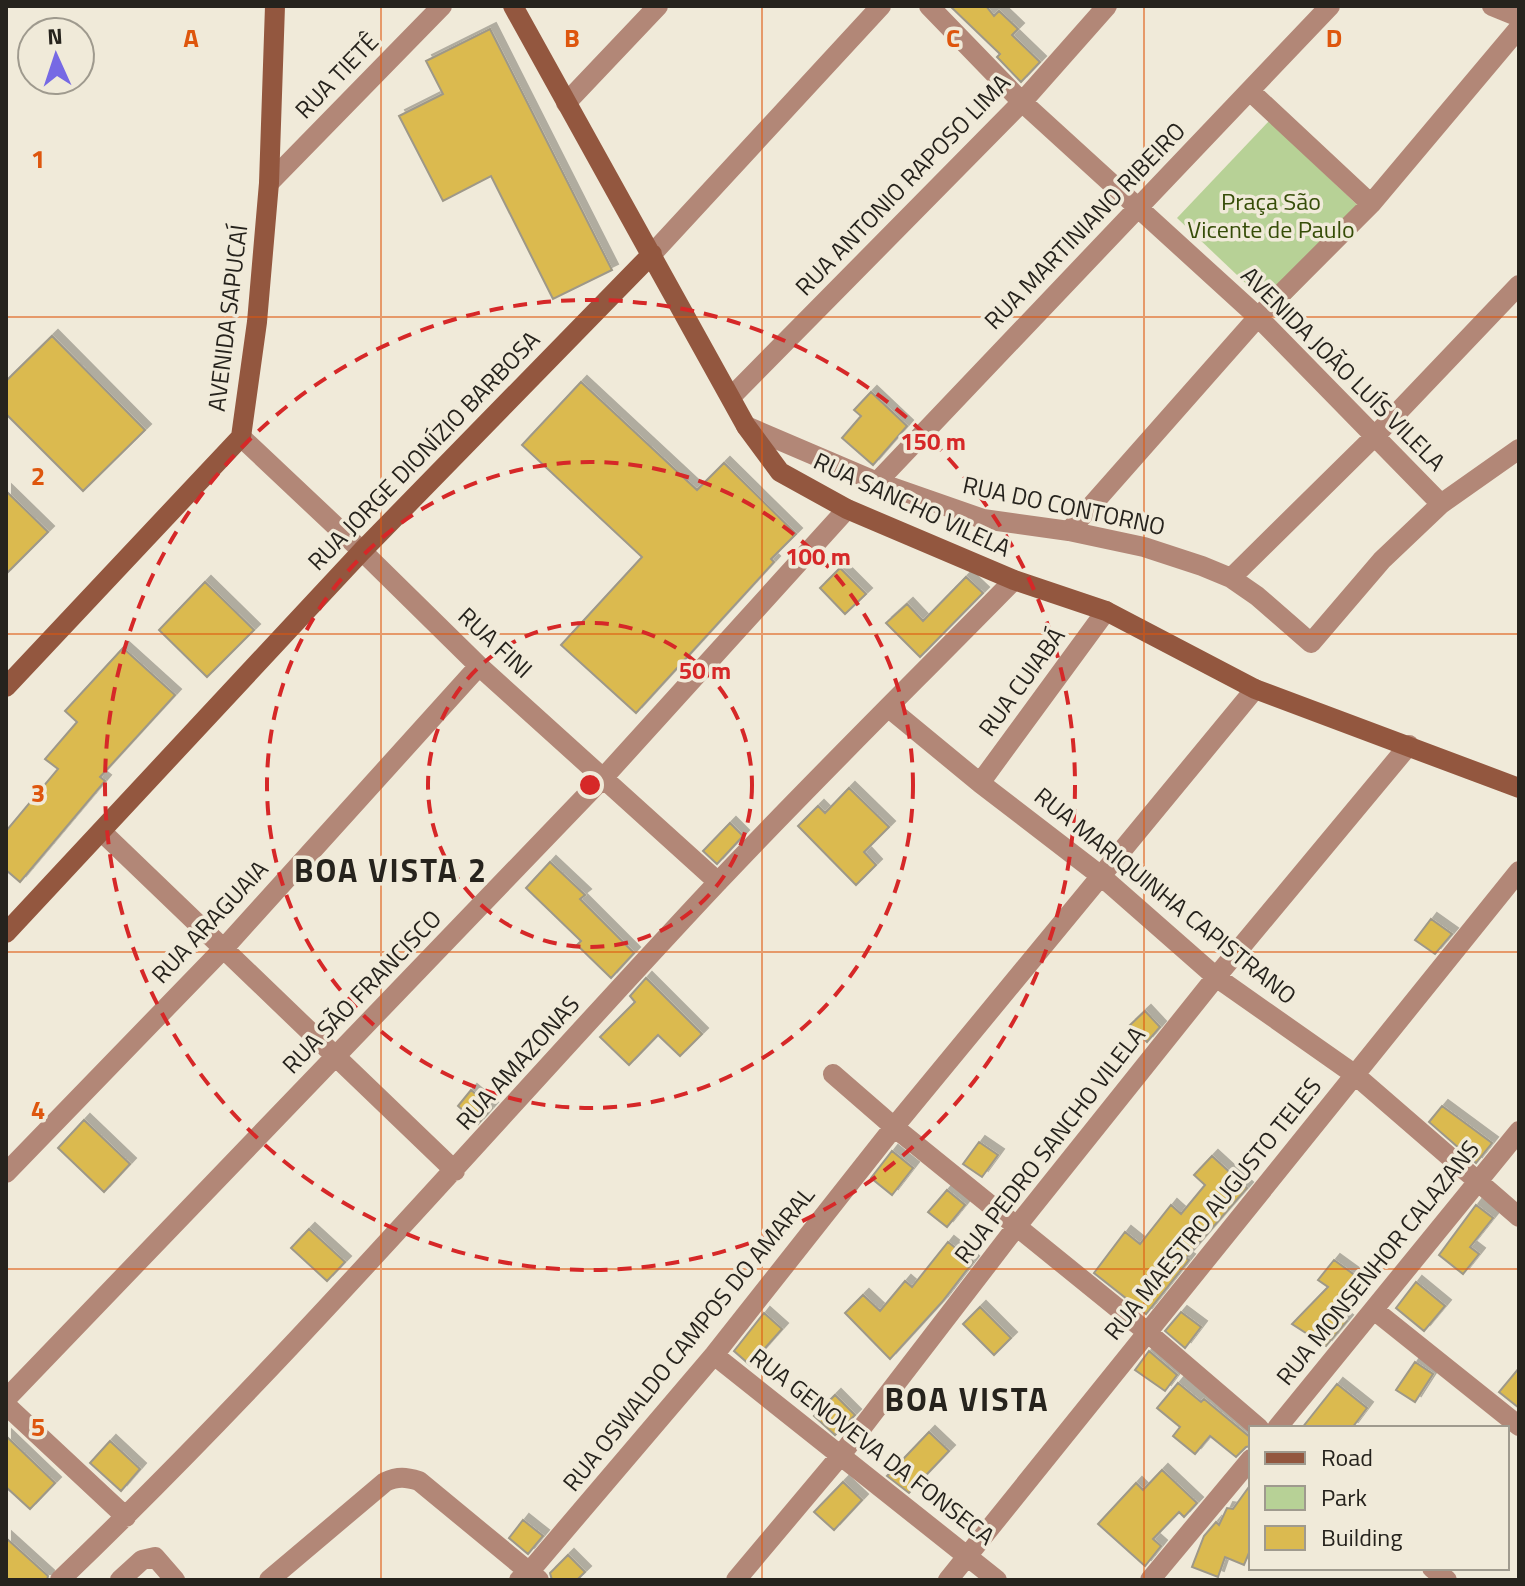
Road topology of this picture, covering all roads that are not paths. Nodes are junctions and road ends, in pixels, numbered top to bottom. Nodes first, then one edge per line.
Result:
1 (275, 6) edge
2 (442, 6) edge
3 (513, 6) edge
4 (658, 6) edge
5 (881, 6) edge
6 (929, 6) edge
7 (1107, 6) edge
8 (1330, 6) edge
9 (1492, 6) edge
10 (1519, 17) edge
11 (1519, 28) edge
12 (1251, 92) junction
13 (1022, 102) junction
14 (566, 103) junction
15 (269, 183) junction
16 (1371, 204) junction
17 (1138, 208) junction
18 (652, 254) junction
19 (1519, 285) edge
20 (1258, 317) junction
21 (731, 397) junction
22 (746, 426) junction
23 (1375, 436) junction
24 (241, 437) junction
25 (1519, 449) edge
26 (877, 482) junction
27 (1441, 504) junction
28 (847, 509) junction
29 (1069, 531) junction
30 (362, 551) junction
31 (1231, 578) junction
32 (1014, 580) junction
33 (1106, 611) junction
34 (479, 666) junction
35 (6, 687) edge
36 (1255, 689) junction
37 (889, 708) junction
38 (1409, 745) junction
39 (604, 777) junction
40 (980, 783) junction
41 (1519, 788) edge
42 (102, 832) junction
43 (1519, 871) edge
44 (1101, 876) junction
45 (718, 882) junction
46 (6, 933) edge
47 (225, 947) junction
48 (1216, 977) junction
49 (335, 1057) junction
50 (833, 1074) dead end
51 (1354, 1074) junction
52 (894, 1127) junction
53 (1519, 1131) edge
54 (455, 1171) junction
55 (6, 1173) edge
56 (1478, 1183) junction
57 (1519, 1217) edge
58 (1017, 1226) junction
59 (1374, 1310) junction
60 (1147, 1332) junction
61 (714, 1355) junction
62 (6, 1399) edge
63 (6, 1405) edge
64 (1257, 1426) edge
65 (1279, 1426) edge
66 (1519, 1426) edge
67 (841, 1455) junction
68 (1249, 1461) edge
69 (126, 1517) junction
70 (969, 1556) junction
71 (529, 1577) edge
72 (60, 1580) edge
73 (120, 1580) edge
74 (175, 1580) edge
75 (269, 1580) edge
76 (736, 1580) edge
77 (948, 1580) edge
78 (997, 1580) edge
79 (1150, 1580) edge

1 - 15 main road, AVENIDA SAPUCAÍ
2 - 15 street, RUA TIETÊ
3 - 14 main road, RUA SANCHO VILELA
4 - 14 street
5 - 18 street, RUA JORGE DIONÍZIO BARBOSA
6 - 13 street, AVENIDA JOÃO LUÍS VILELA
7 - 13 street, RUA ANTONIO RAPOSO LIMA
8 - 12 street, RUA MARTINIANO RIBEIRO
9 - 10 street
11 - 16 street
12 - 16 street
12 - 17 street, RUA MARTINIANO RIBEIRO
13 - 17 street, AVENIDA JOÃO LUÍS VILELA
13 - 21 street, RUA ANTONIO RAPOSO LIMA
14 - 18 main road, RUA SANCHO VILELA
15 - 24 main road, AVENIDA SAPUCAÍ
16 - 20 street
17 - 20 street, AVENIDA JOÃO LUÍS VILELA
17 - 26 street, RUA MARTINIANO RIBEIRO
18 - 21 main road, RUA SANCHO VILELA
18 - 30 main road, RUA JORGE DIONÍZIO BARBOSA
19 - 23 street
20 - 23 street, AVENIDA JOÃO LUÍS VILELA
20 - 29 street
21 - 22 main road, RUA SANCHO VILELA
22 - 26 street, RUA DO CONTORNO
22 - 28 main road, RUA SANCHO VILELA
23 - 27 street, AVENIDA JOÃO LUÍS VILELA
23 - 31 street
24 - 30 street, RUA FINI
24 - 35 main road, AVENIDA SAPUCAÍ
25 - 27 street
26 - 29 street, RUA DO CONTORNO
27 - 31 street, RUA DO CONTORNO
28 - 32 main road, RUA SANCHO VILELA
28 - 39 street, RUA SÃO FRANCISCO
29 - 31 street, RUA DO CONTORNO
30 - 34 street, RUA FINI
30 - 42 main road, RUA JORGE DIONÍZIO BARBOSA
32 - 33 main road, RUA SANCHO VILELA
32 - 37 street, RUA AMAZONAS
33 - 36 main road, RUA SANCHO VILELA
33 - 40 street, RUA CUIABÁ
34 - 39 street, RUA FINI
34 - 47 street, RUA ARAGUAIA
36 - 38 main road, RUA SANCHO VILELA
36 - 44 street, RUA OSWALDO CAMPOS DO AMARAL
37 - 40 street, RUA MARIQUINHA CAPISTRANO
37 - 45 street, RUA AMAZONAS
38 - 41 main road, RUA SANCHO VILELA
38 - 48 street, RUA PEDRO SANCHO VILELA
39 - 45 street, RUA FINI
39 - 49 street, RUA SÃO FRANCISCO
40 - 44 street, RUA MARIQUINHA CAPISTRANO
42 - 46 main road, RUA JORGE DIONÍZIO BARBOSA
42 - 47 street
43 - 51 street, RUA MAESTRO AUGUSTO TELES
44 - 48 street, RUA MARIQUINHA CAPISTRANO
44 - 52 street, RUA OSWALDO CAMPOS DO AMARAL
45 - 54 street, RUA AMAZONAS
47 - 49 street
47 - 55 street, RUA ARAGUAIA
48 - 51 street, RUA MARIQUINHA CAPISTRANO
48 - 58 street, RUA PEDRO SANCHO VILELA
49 - 54 street
49 - 62 street, RUA SÃO FRANCISCO
50 - 52 street
51 - 56 street, RUA MARIQUINHA CAPISTRANO
51 - 60 street, RUA MAESTRO AUGUSTO TELES
52 - 58 street
52 - 61 street, RUA OSWALDO CAMPOS DO AMARAL
53 - 56 street, RUA MONSENHOR CALAZANS
54 - 69 street, RUA AMAZONAS
56 - 57 street, RUA MARIQUINHA CAPISTRANO
56 - 59 street, RUA MONSENHOR CALAZANS
58 - 60 street
58 - 67 street, RUA PEDRO SANCHO VILELA
59 - 65 street, RUA MONSENHOR CALAZANS
59 - 66 street
60 - 64 street
60 - 70 street, RUA MAESTRO AUGUSTO TELES
61 - 67 street, RUA GENOVEVA DA FONSECA
61 - 71 street, RUA OSWALDO CAMPOS DO AMARAL
63 - 69 street
67 - 70 street, RUA GENOVEVA DA FONSECA
67 - 76 street, RUA PEDRO SANCHO VILELA
68 - 79 street
69 - 72 street, RUA AMAZONAS
70 - 77 street, RUA MAESTRO AUGUSTO TELES
70 - 78 street, RUA GENOVEVA DA FONSECA
71 - 75 street
73 - 74 street

